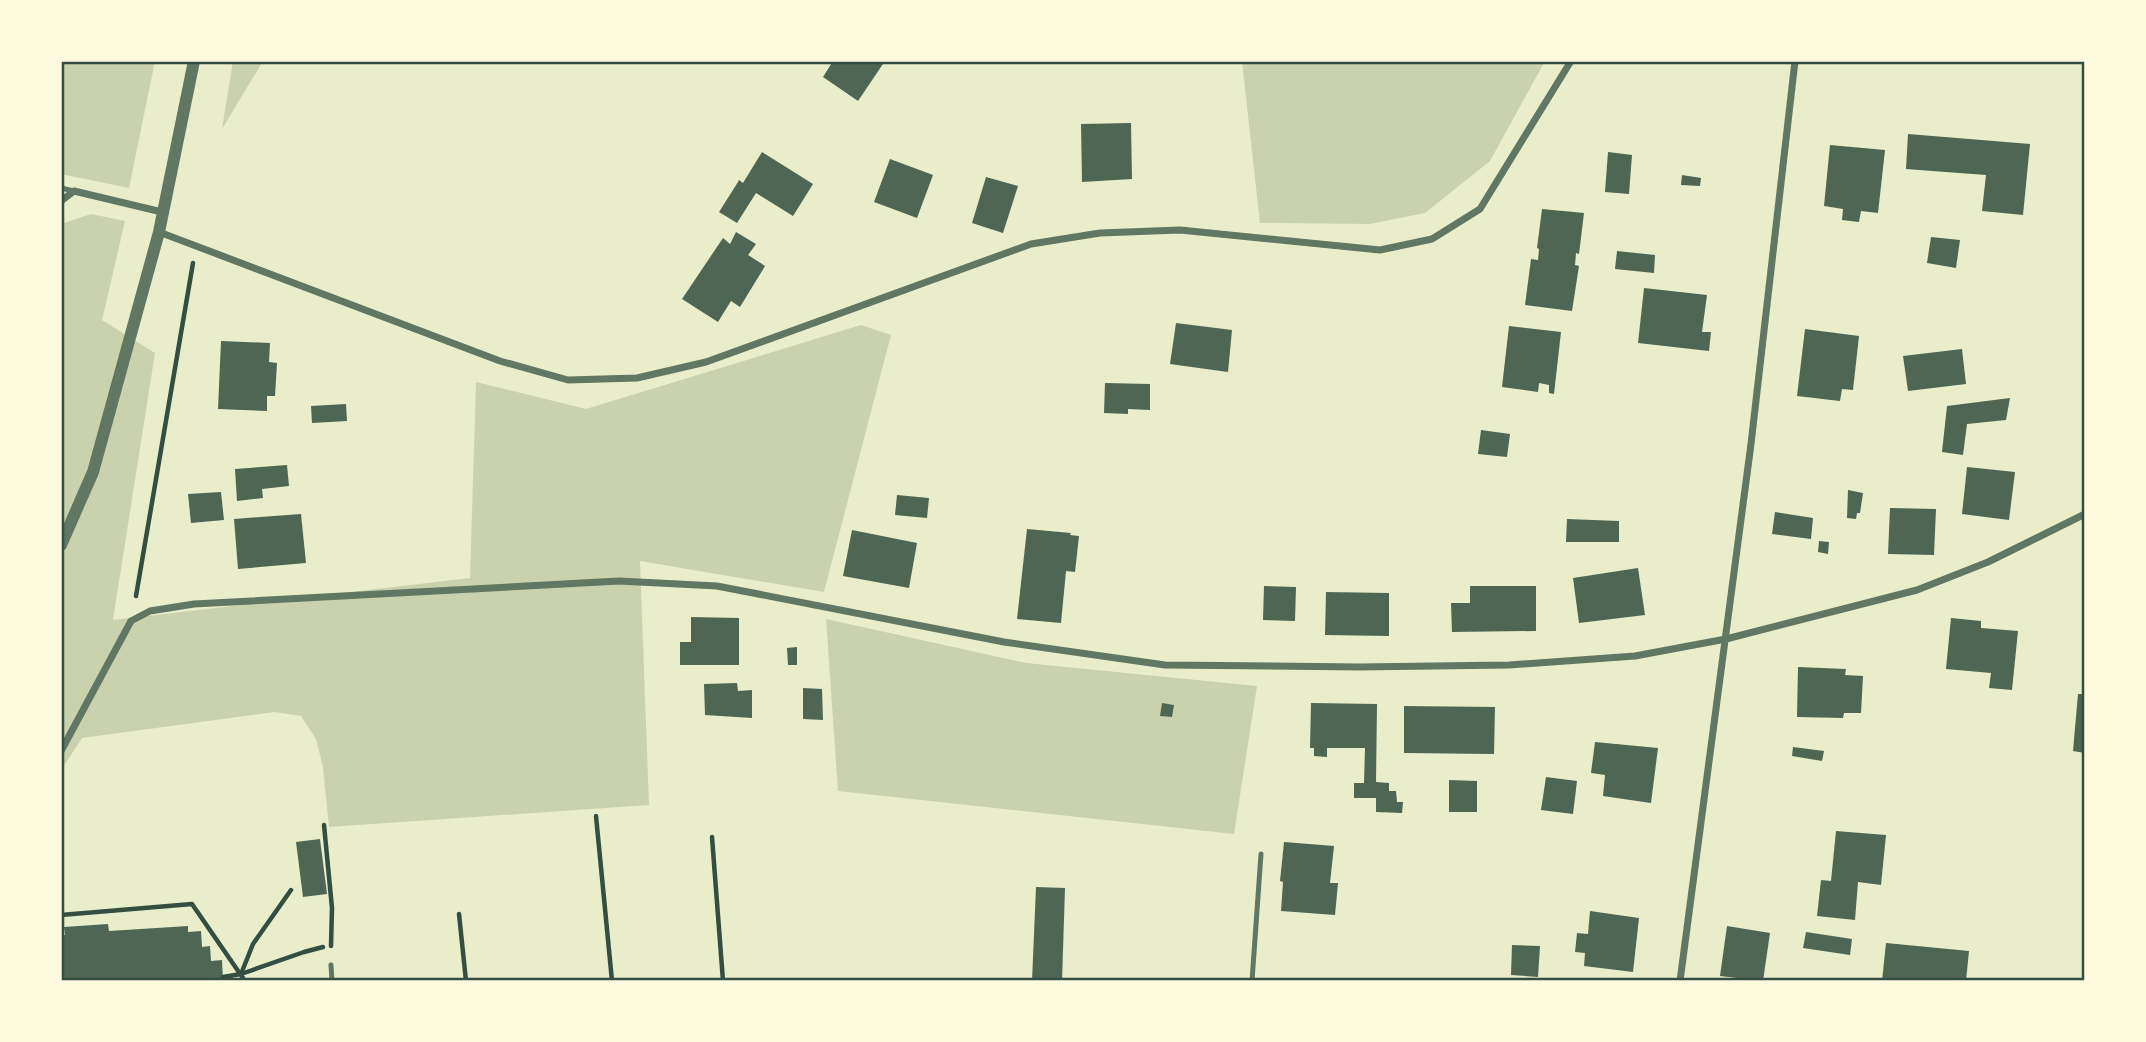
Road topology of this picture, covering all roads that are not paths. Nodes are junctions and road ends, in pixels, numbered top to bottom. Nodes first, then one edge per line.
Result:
1 (194, 61) edge
2 (1571, 61) edge
3 (1795, 61) edge
4 (61, 188) edge
5 (74, 191) junction
6 (61, 201) edge
7 (162, 212) junction
8 (159, 232) junction
9 (2085, 514) edge
10 (61, 545) edge
11 (1726, 639) junction
12 (61, 751) edge
13 (1261, 854) dead end
14 (331, 965) road end
15 (332, 981) edge
16 (1252, 981) edge
17 (1680, 981) edge

1 - 7 street
2 - 8 street
3 - 11 street
4 - 5 lane
5 - 6 street
5 - 7 street
7 - 8 street
8 - 10 street
9 - 11 street
11 - 12 street
11 - 17 street
13 - 16 lane
14 - 15 lane

